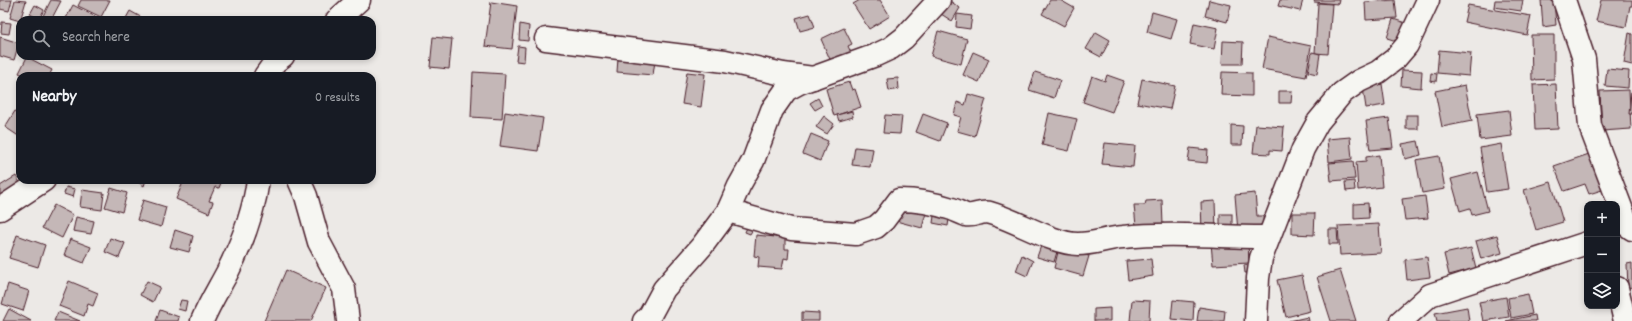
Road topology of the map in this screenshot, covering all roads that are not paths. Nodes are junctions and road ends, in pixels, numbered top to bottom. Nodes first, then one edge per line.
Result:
1 (358, 0) edge
2 (939, 0) edge
3 (1428, 0) edge
4 (1564, 0) edge
5 (341, 16) edge
6 (546, 39) dead end
7 (278, 60) edge
8 (268, 72) edge
9 (814, 78) junction
10 (38, 184) edge
11 (258, 184) edge
12 (301, 184) edge
13 (0, 209) edge
14 (728, 211) junction
15 (1627, 228) edge
16 (1268, 238) junction
17 (1584, 244) edge
18 (1620, 300) edge
19 (202, 321) edge
20 (348, 321) edge
21 (644, 321) edge
22 (1256, 321) edge
23 (1401, 321) edge
24 (1625, 321) edge

1 - 5 street
2 - 9 street
3 - 16 street
4 - 15 street
6 - 9 street
7 - 8 street
9 - 14 street
10 - 13 street
11 - 19 street
12 - 20 street
14 - 16 street
14 - 21 street
16 - 22 street
17 - 23 street
18 - 24 street

